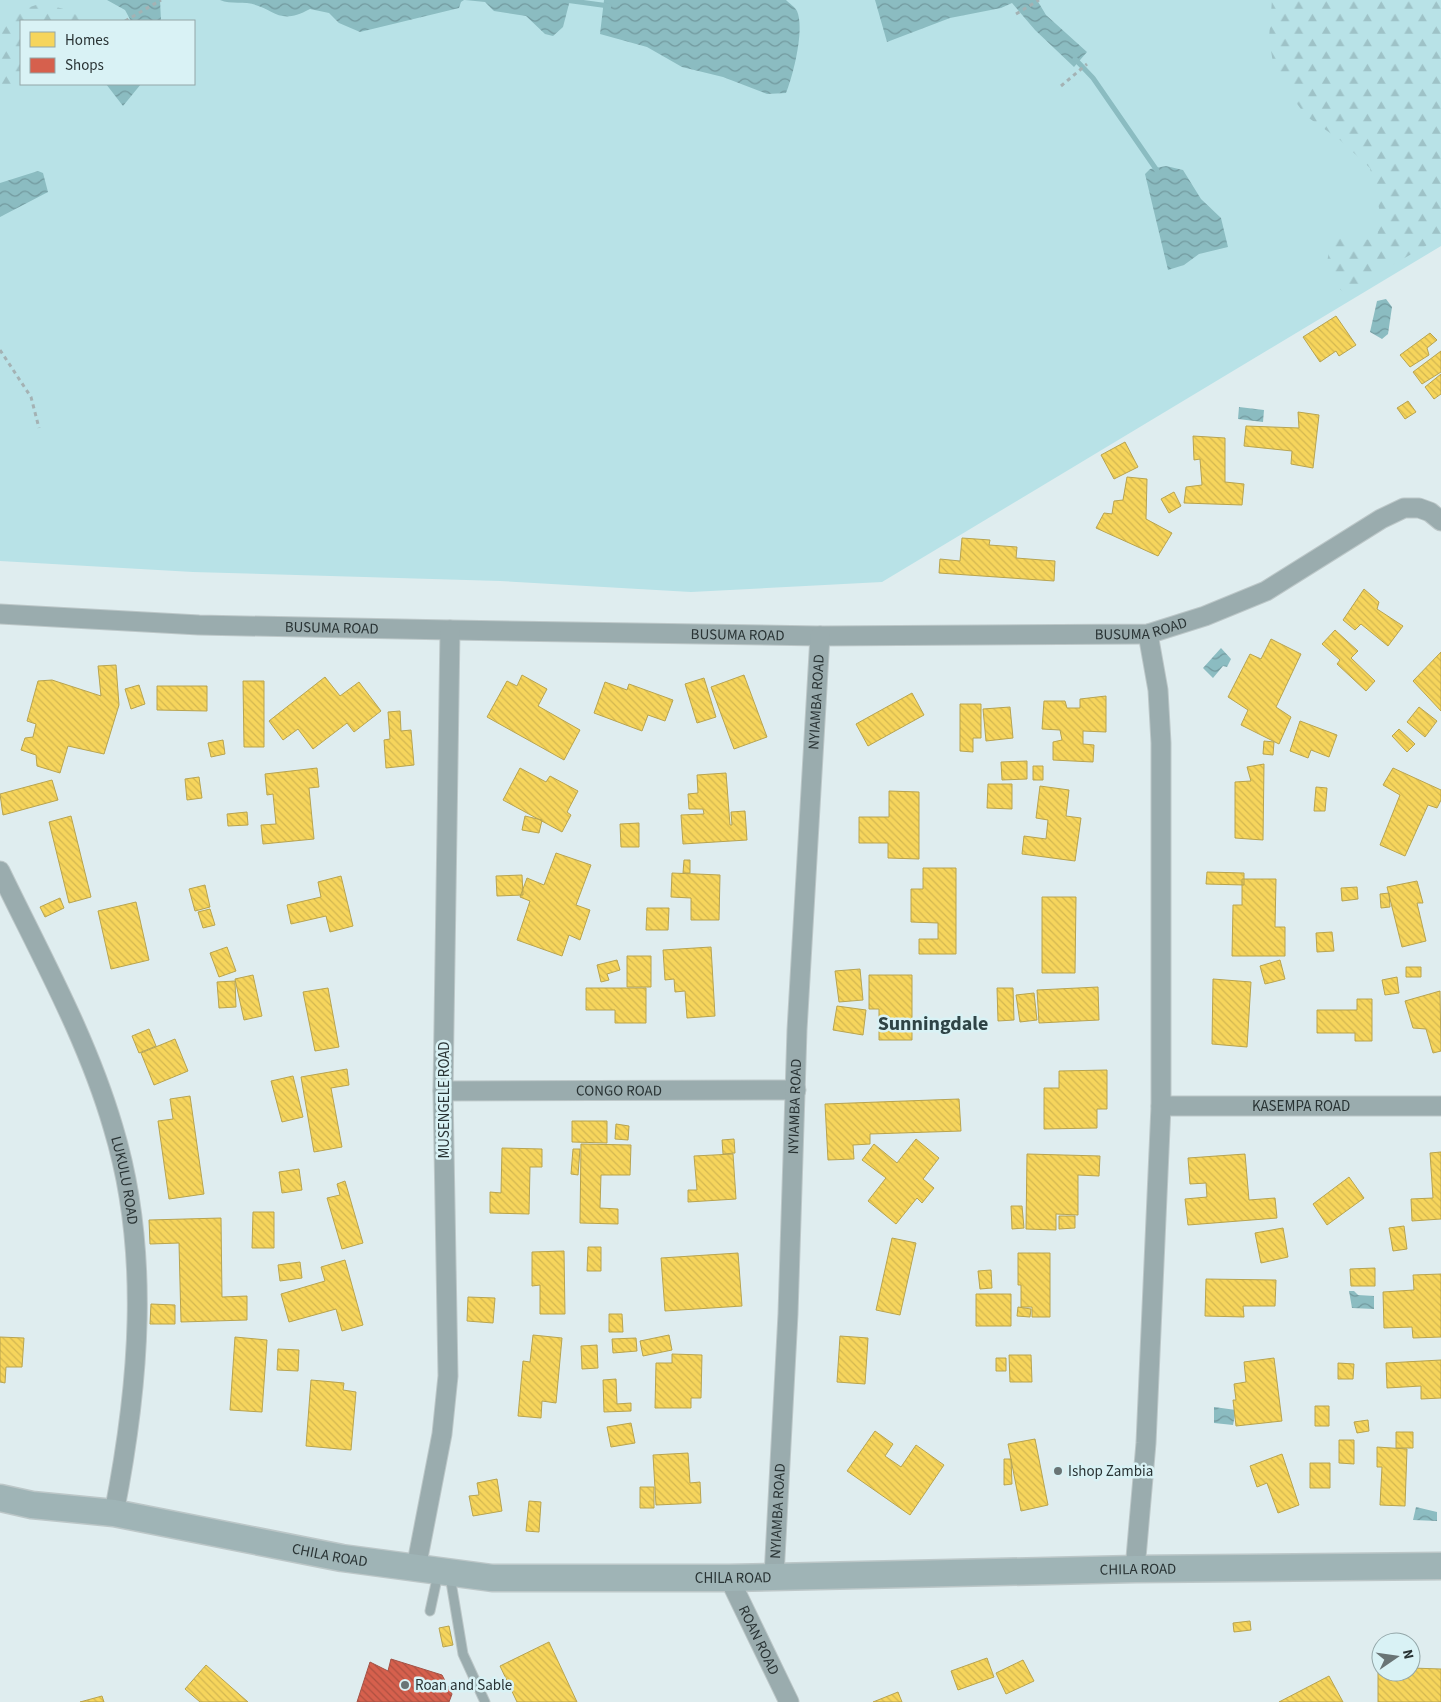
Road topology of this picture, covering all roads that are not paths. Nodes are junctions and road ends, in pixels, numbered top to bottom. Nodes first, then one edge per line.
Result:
1 (1441, 521) edge
2 (0, 614) edge
3 (450, 630) junction
4 (1148, 634) junction
5 (820, 636) junction
6 (0, 871) edge
7 (796, 1090) junction
8 (443, 1092) junction
9 (1161, 1106) junction
10 (1441, 1106) edge
11 (0, 1498) edge
12 (32, 1505) junction
13 (0, 1509) edge
14 (114, 1513) junction
15 (1441, 1566) edge
16 (1135, 1569) junction
17 (435, 1571) junction
18 (774, 1576) junction
19 (729, 1578) junction
20 (430, 1611) dead end
21 (485, 1702) edge
22 (789, 1702) edge

1 - 4 street, BUSUMA ROAD
2 - 3 street, BUSUMA ROAD
3 - 5 street, BUSUMA ROAD
3 - 8 street, MUSENGELE ROAD
4 - 5 street, BUSUMA ROAD
4 - 9 street
5 - 7 street, NYIAMBA ROAD
6 - 14 street, LUKULU ROAD
7 - 8 street, CONGO ROAD
7 - 18 street, NYIAMBA ROAD
8 - 17 street, MUSENGELE ROAD
9 - 10 street, KASEMPA ROAD
9 - 16 street
11 - 12 street, CHILA ROAD
12 - 13 street, CHILA ROAD
12 - 14 street, CHILA ROAD
14 - 17 street, CHILA ROAD
15 - 16 street, CHILA ROAD
16 - 18 street, CHILA ROAD
17 - 19 street, CHILA ROAD
17 - 20 lane
17 - 21 lane
18 - 19 street, CHILA ROAD
19 - 22 street, ROAN ROAD

